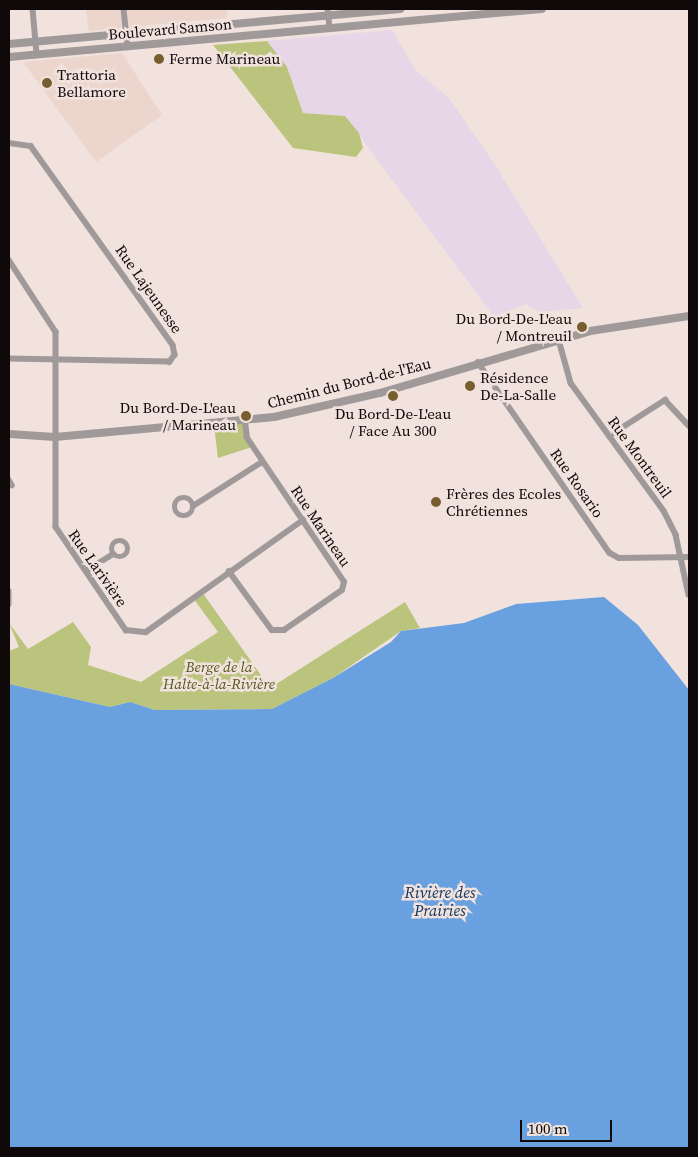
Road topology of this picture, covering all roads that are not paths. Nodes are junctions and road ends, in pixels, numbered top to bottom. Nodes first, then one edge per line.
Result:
1 (33, 9) edge
2 (124, 9) edge
3 (400, 9) edge
4 (537, 9) edge
5 (542, 9) edge
6 (328, 12) edge
7 (330, 28) junction
8 (127, 33) junction
9 (36, 41) junction
10 (9, 44) edge
11 (128, 46) junction
12 (37, 54) junction
13 (9, 57) edge
14 (9, 142) edge
15 (9, 260) edge
16 (689, 316) edge
17 (559, 340) junction
18 (9, 359) edge
19 (56, 362) junction
20 (477, 362) junction
21 (245, 421) junction
22 (689, 426) edge
23 (9, 434) edge
24 (609, 436) junction
25 (55, 438) junction
26 (262, 462) junction
27 (193, 506) dead end
28 (303, 520) junction
29 (114, 554) dead end
30 (689, 557) edge
31 (679, 558) junction
32 (86, 571) junction
33 (230, 571) junction
34 (9, 591) edge
35 (689, 596) edge
36 (9, 604) edge

1 - 9 street
2 - 8 street
3 - 6 street, Boulevard Samson
4 - 5 street, Boulevard Samson
4 - 7 street, Boulevard Samson
6 - 7 street
6 - 8 street, Boulevard Samson
7 - 11 street, Boulevard Samson
8 - 9 street, Boulevard Samson
8 - 11 street
9 - 10 street, Boulevard Samson
9 - 12 street
11 - 12 street, Boulevard Samson
12 - 13 street, Boulevard Samson
14 - 19 street, Rue Lajeunesse
15 - 19 street, Rue Larivière
16 - 17 street, Chemin du Bord-de-l'Eau
17 - 20 street, Chemin du Bord-de-l'Eau
17 - 24 street, Rue Montreuil
18 - 19 street, Rue Lajeunesse
19 - 25 street, Rue Larivière
20 - 21 street, Chemin du Bord-de-l'Eau
20 - 31 street, Rue Rosario
21 - 25 street, Chemin du Bord-de-l'Eau
21 - 26 street, Rue Marineau
22 - 24 street
23 - 25 street, Chemin du Bord-de-l'Eau
24 - 31 street, Rue Montreuil
25 - 32 street, Rue Larivière
26 - 27 street
26 - 28 street, Rue Marineau
28 - 33 street, Rue Larivière
28 - 33 street, Rue Marineau
29 - 32 street
30 - 31 street, Rue Rosario
31 - 35 street, Rue Montreuil
32 - 33 street, Rue Larivière
34 - 36 street

